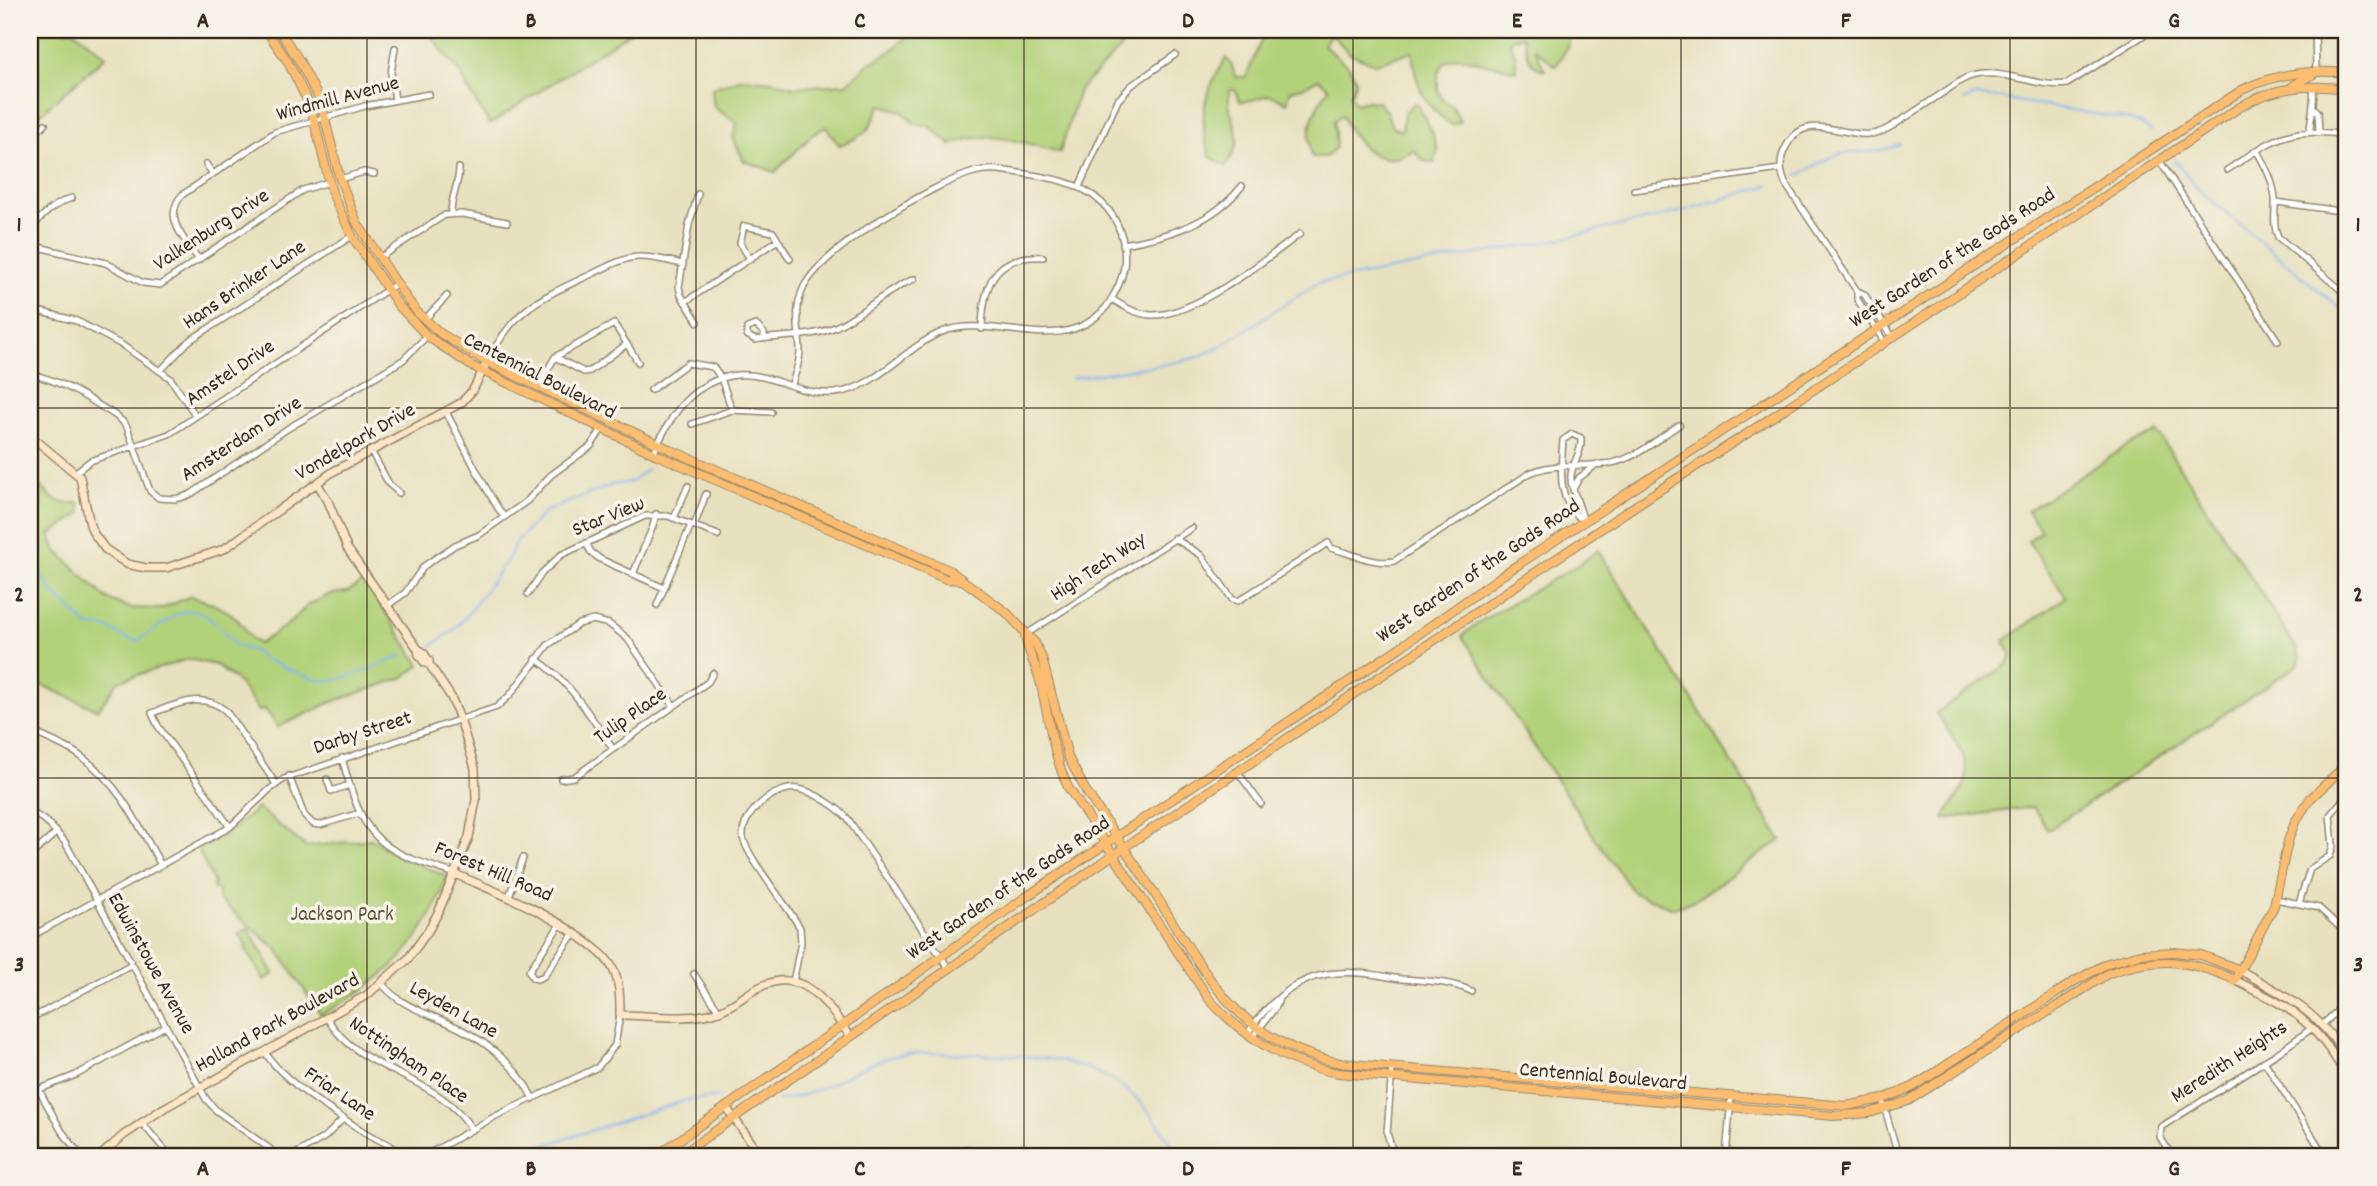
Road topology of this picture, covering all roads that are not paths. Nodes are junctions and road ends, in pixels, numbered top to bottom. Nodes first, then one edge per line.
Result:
1 (266, 30) edge
2 (279, 30) edge
3 (2152, 30) edge
4 (2315, 30) edge
5 (395, 48) dead end
6 (308, 54) dead end
7 (1175, 55) dead end
8 (299, 60) junction
9 (2316, 71) junction
10 (2347, 73) edge
11 (2313, 86) junction
12 (2291, 88) junction
13 (2347, 89) edge
14 (429, 94) dead end
15 (395, 100) junction
16 (2314, 108) junction
17 (325, 117) junction
18 (316, 120) junction
19 (45, 124) dead end
20 (2310, 130) junction
21 (2319, 131) junction
22 (2347, 135) edge
23 (30, 138) edge
24 (2257, 150) junction
25 (2159, 160) junction
26 (206, 164) dead end
27 (459, 168) dead end
28 (1780, 169) junction
29 (2227, 170) dead end
30 (213, 174) junction
31 (374, 174) dead end
32 (340, 179) junction
33 (329, 182) junction
34 (1242, 186) dead end
35 (1079, 187) junction
36 (1633, 190) dead end
37 (698, 194) dead end
38 (72, 198) dead end
39 (2276, 202) junction
40 (2347, 212) edge
41 (451, 213) junction
42 (507, 222) dead end
43 (30, 232) edge
44 (1300, 234) dead end
45 (352, 236) junction
46 (778, 240) junction
47 (1123, 244) junction
48 (30, 245) edge
49 (379, 257) junction
50 (1044, 257) dead end
51 (750, 259) junction
52 (790, 259) dead end
53 (199, 260) junction
54 (682, 264) junction
55 (914, 279) dead end
56 (396, 284) junction
57 (387, 289) junction
58 (2347, 295) edge
59 (447, 296) dead end
60 (1112, 299) junction
61 (685, 302) junction
62 (30, 309) edge
63 (424, 320) junction
64 (698, 321) dead end
65 (1881, 328) junction
66 (982, 329) junction
67 (798, 335) junction
68 (428, 336) junction
69 (764, 338) dead end
70 (1893, 338) junction
71 (2278, 341) dead end
72 (1885, 343) junction
73 (627, 344) junction
74 (555, 357) junction
75 (487, 362) junction
76 (638, 362) dead end
77 (161, 370) junction
78 (483, 372) junction
79 (30, 374) edge
80 (721, 378) junction
81 (792, 384) junction
82 (538, 387) junction
83 (651, 390) dead end
84 (732, 410) junction
85 (446, 412) junction
86 (771, 412) dead end
87 (196, 416) junction
88 (692, 424) dead end
89 (1679, 425) dead end
90 (602, 429) junction
91 (30, 438) edge
92 (658, 444) junction
93 (134, 447) junction
94 (371, 451) junction
95 (655, 454) junction
96 (1563, 464) junction
97 (1573, 464) junction
98 (1597, 464) junction
99 (76, 472) junction
100 (317, 483) junction
101 (688, 486) dead end
102 (1573, 489) junction
103 (399, 493) dead end
104 (706, 494) dead end
105 (656, 514) junction
106 (504, 517) junction
107 (674, 518) junction
108 (1584, 521) junction
109 (692, 525) junction
110 (1192, 528) dead end
111 (718, 535) dead end
112 (1174, 538) junction
113 (586, 543) junction
114 (633, 574) junction
115 (960, 580) junction
116 (664, 588) junction
117 (528, 594) dead end
118 (388, 605) junction
119 (657, 605) dead end
120 (1025, 635) junction
121 (1399, 648) junction
122 (536, 659) junction
123 (713, 673) dead end
124 (674, 706) junction
125 (460, 719) junction
126 (1316, 719) junction
127 (30, 731) edge
128 (384, 734) dead end
129 (387, 743) junction
130 (613, 749) junction
131 (342, 758) junction
132 (2347, 764) edge
133 (1237, 771) junction
134 (289, 776) junction
135 (327, 779) dead end
136 (561, 779) dead end
137 (276, 784) junction
138 (350, 785) junction
139 (2347, 795) edge
140 (1261, 804) dead end
141 (30, 811) edge
142 (360, 813) junction
143 (230, 827) junction
144 (57, 832) junction
145 (1116, 836) junction
146 (1106, 844) junction
147 (1124, 848) junction
148 (1113, 855) junction
149 (30, 856) edge
150 (523, 858) dead end
151 (161, 865) junction
152 (455, 874) junction
153 (509, 896) junction
154 (2276, 898) junction
155 (97, 900) junction
156 (2299, 903) junction
157 (561, 923) junction
158 (574, 933) junction
159 (2347, 934) edge
160 (30, 937) edge
161 (941, 957) junction
162 (132, 964) junction
163 (948, 967) junction
164 (2240, 970) junction
165 (694, 974) dead end
166 (2235, 980) junction
167 (793, 982) junction
168 (382, 984) junction
169 (1471, 991) dead end
170 (2347, 1002) edge
171 (719, 1011) junction
172 (620, 1015) junction
173 (327, 1018) junction
174 (30, 1019) edge
175 (2323, 1024) junction
176 (165, 1026) junction
177 (843, 1026) junction
178 (1256, 1028) junction
179 (2312, 1028) junction
180 (850, 1036) junction
181 (1250, 1036) junction
182 (265, 1052) junction
183 (2347, 1057) edge
184 (2264, 1061) junction
185 (1392, 1068) junction
186 (30, 1074) edge
187 (2347, 1076) edge
188 (1391, 1078) junction
189 (1590, 1084) junction
190 (200, 1088) junction
191 (1513, 1088) junction
192 (39, 1091) junction
193 (30, 1093) edge
194 (1731, 1098) junction
195 (533, 1099) junction
196 (1883, 1099) junction
197 (726, 1107) junction
198 (1730, 1107) junction
199 (1885, 1109) junction
200 (344, 1118) junction
201 (734, 1118) junction
202 (141, 1122) junction
203 (472, 1130) junction
204 (81, 1156) edge
205 (100, 1156) edge
206 (170, 1156) edge
207 (276, 1156) edge
208 (292, 1156) edge
209 (402, 1156) edge
210 (425, 1156) edge
211 (656, 1156) edge
212 (679, 1156) edge
213 (761, 1156) edge
214 (937, 1156) edge
215 (983, 1156) edge
216 (1394, 1156) edge
217 (1726, 1156) edge
218 (1898, 1156) edge
219 (2172, 1156) edge
220 (2325, 1156) edge

1 - 18 main road, Centennial Boulevard
2 - 8 main road, Centennial Boulevard
3 - 28 street
4 - 9 street
5 - 15 street
6 - 8 street
7 - 35 street
8 - 17 main road, Centennial Boulevard
9 - 10 main road, West Garden of the Gods Road
9 - 12 main road
9 - 65 main road, West Garden of the Gods Road
11 - 12 main road, West Garden of the Gods Road
11 - 13 main road, West Garden of the Gods Road
11 - 16 street
12 - 25 main road, West Garden of the Gods Road
14 - 15 street, Windmill Avenue
15 - 17 street, Windmill Avenue
16 - 20 street
16 - 21 street
17 - 18 street, Windmill Avenue
17 - 32 main road, Centennial Boulevard
18 - 30 street, Windmill Avenue
18 - 33 main road, Centennial Boulevard
19 - 23 street
20 - 21 street
20 - 24 street
21 - 22 street
24 - 29 street
24 - 39 street
25 - 70 main road, West Garden of the Gods Road
25 - 71 street
26 - 30 street
27 - 41 street
28 - 36 street
28 - 65 street
30 - 53 street, Windmill Avenue
31 - 32 street
32 - 49 main road, Centennial Boulevard
33 - 45 main road, Centennial Boulevard
33 - 53 street, Valkenburg Drive
34 - 47 street
35 - 47 street
35 - 67 street
37 - 54 street
38 - 43 street
39 - 40 street
39 - 58 street
41 - 42 street
41 - 49 street
44 - 60 street
45 - 57 main road, Centennial Boulevard
45 - 77 street, Hans Brinker Lane
46 - 51 street
46 - 51 street
46 - 52 street
47 - 60 street
48 - 53 street, Valkenburg Drive
49 - 56 main road, Centennial Boulevard
50 - 66 street
51 - 61 street
54 - 61 street
54 - 75 street, Vondelpark Drive
55 - 67 street
56 - 57 street, Amstel Drive
56 - 63 main road, Centennial Boulevard
57 - 68 main road, Centennial Boulevard
57 - 87 street, Amstel Drive
59 - 63 street
60 - 66 street
61 - 64 street
62 - 77 street
63 - 75 main road, Centennial Boulevard
65 - 70 street
65 - 72 street
65 - 108 main road, West Garden of the Gods Road
66 - 81 street
67 - 69 street
67 - 81 street
68 - 78 main road, Centennial Boulevard
68 - 93 street, Amsterdam Drive
70 - 72 main road, West Garden of the Gods Road
72 - 126 main road, West Garden of the Gods Road
73 - 74 street
73 - 74 street
73 - 76 street
74 - 82 street
75 - 78 street, Vondelpark Drive
75 - 82 main road, Centennial Boulevard
77 - 87 street
78 - 85 street, Vondelpark Drive
78 - 90 main road, Centennial Boulevard
79 - 93 street, Amsterdam Drive
80 - 81 street
80 - 83 street
80 - 84 street
80 - 92 street
82 - 92 main road, Centennial Boulevard
84 - 86 street
84 - 88 street
85 - 94 street, Vondelpark Drive
85 - 106 street
87 - 93 street, Amstel Drive
89 - 98 street
90 - 95 main road, Centennial Boulevard
90 - 106 street
91 - 99 street
92 - 95 street
92 - 115 main road, Centennial Boulevard
93 - 99 street, Amstel Drive
94 - 100 street, Vondelpark Drive
94 - 103 street
95 - 115 main road, Centennial Boulevard
96 - 97 street
96 - 97 street
96 - 108 street
96 - 112 street
97 - 98 street
97 - 102 street
98 - 102 street
99 - 100 street, Vondelpark Drive
100 - 118 street, Holland Park Boulevard
101 - 107 street
102 - 108 street
104 - 109 street
105 - 107 street, Star View
105 - 113 street, Star View
105 - 114 street
106 - 118 street
107 - 109 street, Star View
108 - 121 main road, West Garden of the Gods Road
109 - 111 street, Star View
109 - 116 street
110 - 112 street, High Tech Way
112 - 120 street, High Tech Way
113 - 114 street
113 - 117 street, Star View
114 - 116 street
115 - 120 main road, Centennial Boulevard
116 - 119 street
118 - 125 street, Holland Park Boulevard
120 - 145 main road, Centennial Boulevard
120 - 146 main road, Centennial Boulevard
121 - 126 main road
121 - 145 main road, West Garden of the Gods Road
122 - 124 street, Darby Street
122 - 125 street, Darby Street
122 - 130 street
123 - 124 street, Tulip Place
124 - 130 street, Tulip Place
125 - 129 street, Darby Street
125 - 152 street, Holland Park Boulevard
126 - 133 main road, West Garden of the Gods Road
127 - 151 street
128 - 129 street
129 - 131 street, Darby Street
130 - 136 street, Tulip Place
131 - 134 street, Darby Street
131 - 138 street, Forest Hill Road
132 - 154 main road
133 - 140 street
133 - 147 main road, West Garden of the Gods Road
134 - 137 street, Darby Street
134 - 142 street
135 - 138 street
137 - 143 street, Darby Street
137 - 143 street
138 - 142 street, Forest Hill Road
139 - 156 street
141 - 144 street, Edwinstowe Avenue
142 - 152 street, Forest Hill Road
143 - 151 street, Darby Street
144 - 149 street
144 - 155 street, Edwinstowe Avenue
145 - 146 main road, West Garden of the Gods Road
145 - 147 main road, Centennial Boulevard
146 - 148 main road, Centennial Boulevard
146 - 161 main road, West Garden of the Gods Road
147 - 148 main road, West Garden of the Gods Road
147 - 178 main road, Centennial Boulevard
148 - 163 main road, West Garden of the Gods Road
148 - 181 main road, Centennial Boulevard
150 - 153 street
151 - 155 street, Darby Street
152 - 153 street, Forest Hill Road
152 - 168 street, Holland Park Boulevard
153 - 157 street, Forest Hill Road
154 - 156 street
154 - 164 main road
155 - 160 street, Darby Street
155 - 162 street, Edwinstowe Avenue
156 - 159 street
157 - 158 street, Forest Hill Road
157 - 158 street
158 - 172 street, Forest Hill Road
161 - 163 street
161 - 167 street
161 - 177 main road, West Garden of the Gods Road
162 - 174 street
162 - 176 street, Edwinstowe Avenue
163 - 180 main road, West Garden of the Gods Road
164 - 166 main road
164 - 175 street, Centennial Boulevard
164 - 196 main road, Centennial Boulevard
165 - 171 street
166 - 179 street, Centennial Boulevard
166 - 199 main road, Centennial Boulevard
167 - 171 street
167 - 177 street
168 - 173 street, Holland Park Boulevard
168 - 195 street, Leyden Lane
169 - 178 street
170 - 175 street
171 - 172 street
172 - 195 street
173 - 182 street, Holland Park Boulevard
173 - 203 street, Nottingham Place
175 - 183 street, Centennial Boulevard
176 - 190 street, Edwinstowe Avenue
176 - 192 street
177 - 180 street
177 - 197 main road, West Garden of the Gods Road
178 - 181 street
178 - 185 main road, Centennial Boulevard
179 - 184 street, Meredith Heights
179 - 187 street, Centennial Boulevard
180 - 201 main road, West Garden of the Gods Road
181 - 188 main road, Centennial Boulevard
182 - 190 street, Holland Park Boulevard
182 - 200 street, Friar Lane
184 - 219 street, Meredith Heights
184 - 220 street
185 - 188 street
185 - 189 main road, Centennial Boulevard
186 - 192 street
188 - 191 main road, Centennial Boulevard
188 - 216 street
189 - 191 street
189 - 194 main road, Centennial Boulevard
190 - 202 street, Holland Park Boulevard
190 - 207 street, Edwinstowe Avenue
191 - 198 main road, Centennial Boulevard
192 - 193 street
192 - 204 street
194 - 196 main road, Centennial Boulevard
194 - 198 street
195 - 203 street
196 - 199 street
197 - 201 street
197 - 211 main road, West Garden of the Gods Road
198 - 199 main road, Centennial Boulevard
198 - 217 street
199 - 218 street
200 - 208 street
200 - 209 street, Friar Lane
201 - 212 main road, West Garden of the Gods Road
201 - 213 street
202 - 205 street, Holland Park Boulevard
202 - 206 street
203 - 210 street
214 - 215 street

